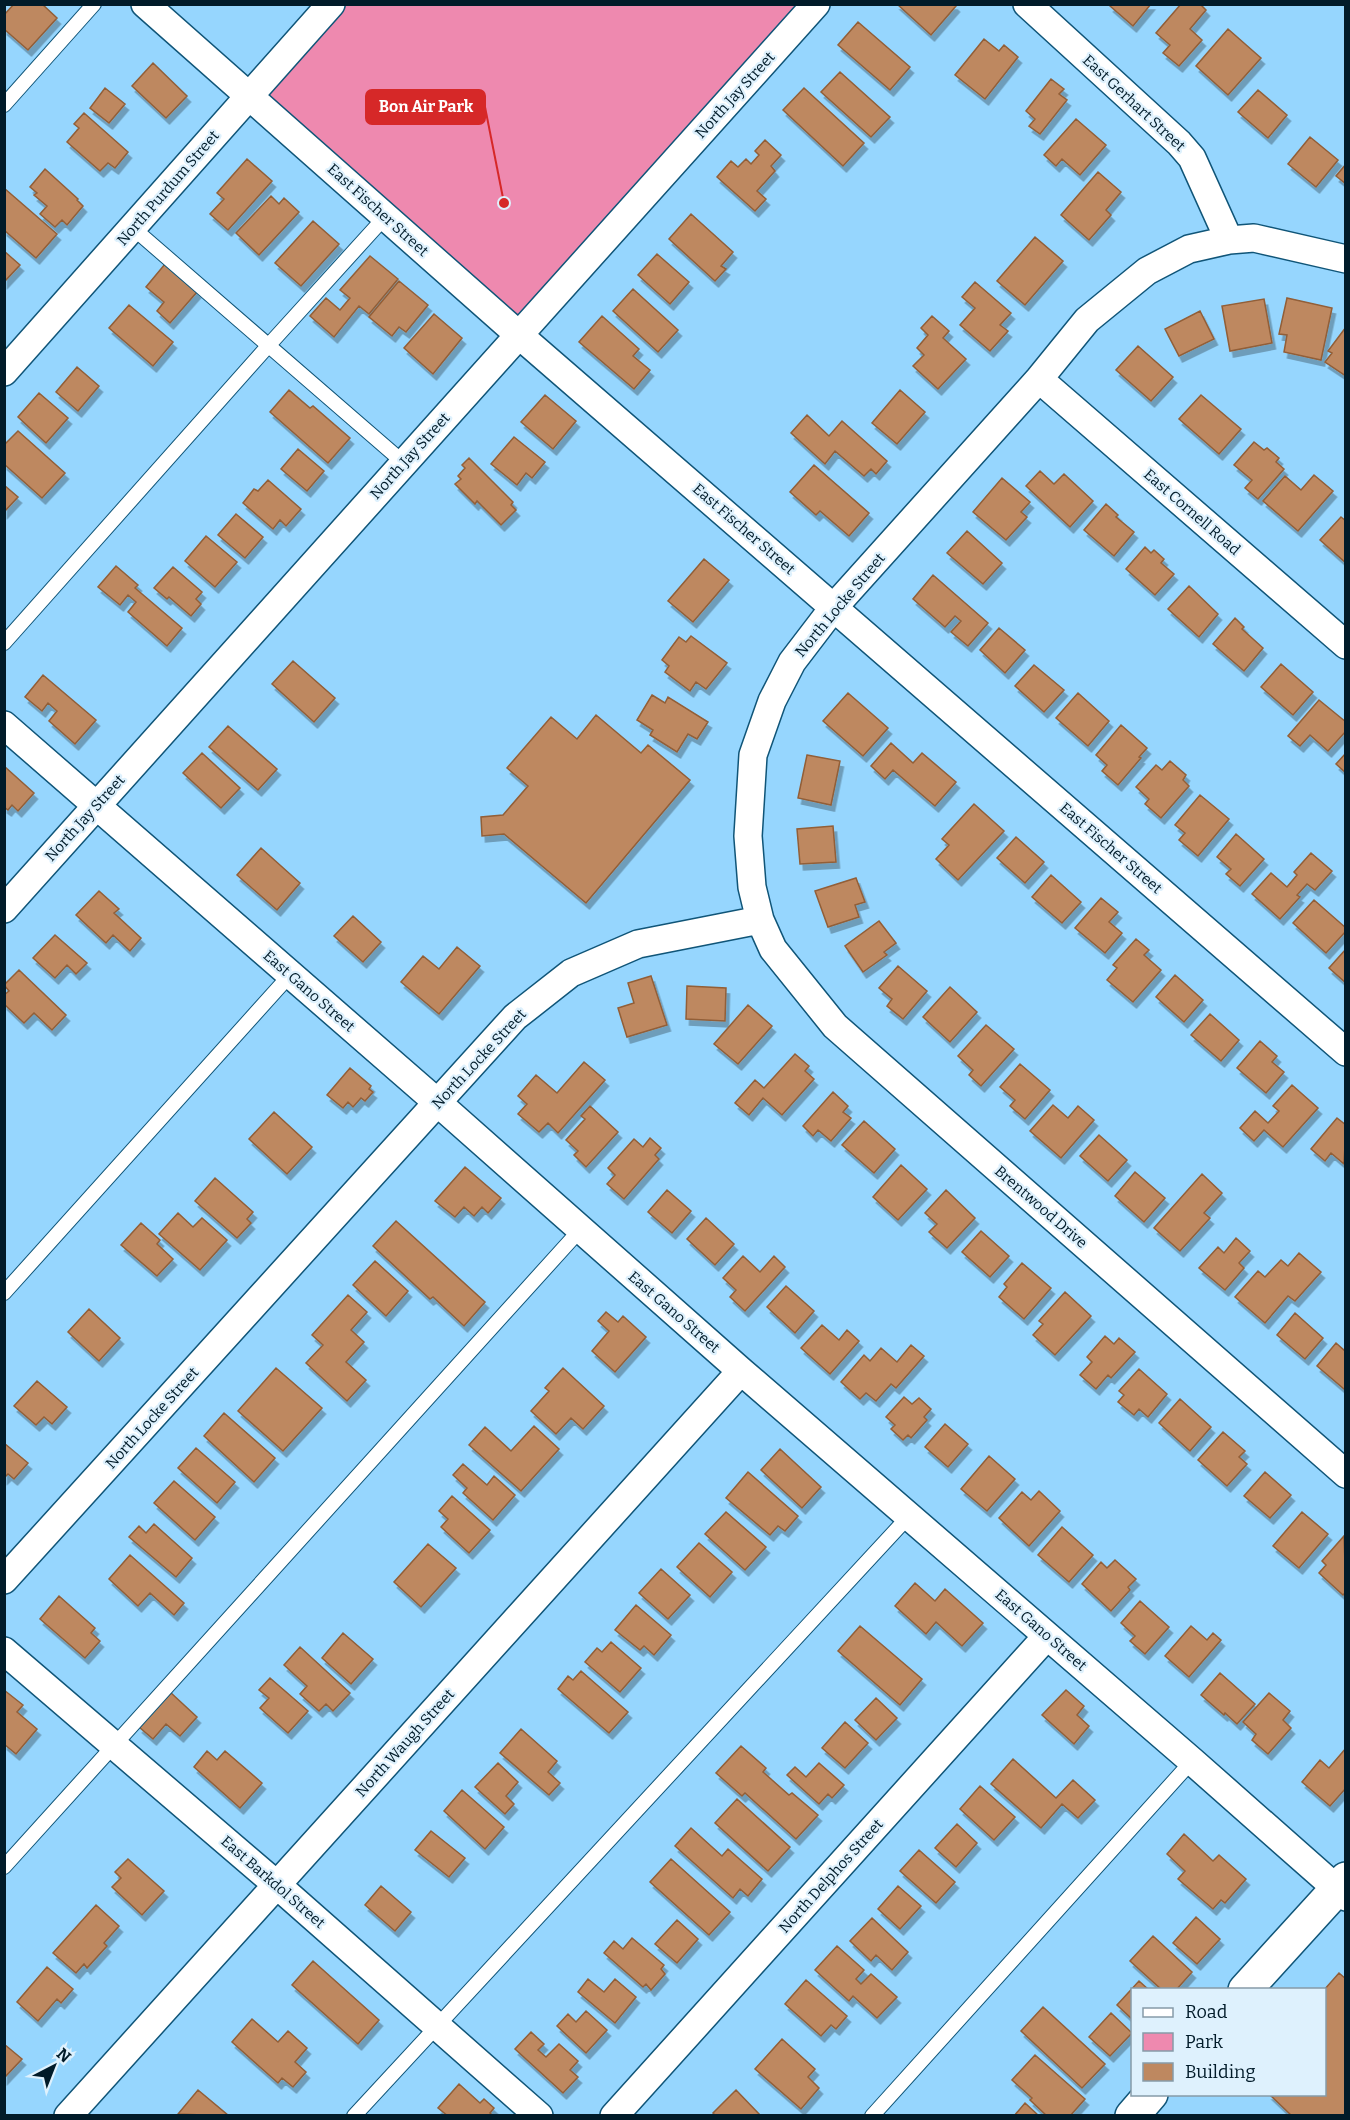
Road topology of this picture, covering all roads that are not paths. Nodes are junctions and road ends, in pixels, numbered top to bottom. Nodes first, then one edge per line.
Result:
1 (94, 4) edge
2 (145, 4) edge
3 (331, 4) edge
4 (816, 4) edge
5 (1027, 4) edge
6 (249, 96) junction
7 (4, 105) edge
8 (385, 217) junction
9 (133, 228) junction
10 (1229, 240) junction
11 (1346, 259) edge
12 (519, 335) junction
13 (268, 346) junction
14 (4, 372) edge
15 (1039, 379) junction
16 (404, 463) junction
17 (834, 607) junction
18 (4, 643) edge
19 (1346, 645) edge
20 (4, 725) edge
21 (97, 804) junction
22 (4, 909) edge
23 (760, 920) junction
24 (290, 975) junction
25 (1346, 1052) edge
26 (438, 1103) junction
27 (580, 1230) junction
28 (4, 1293) edge
29 (741, 1371) junction
30 (1346, 1474) edge
31 (909, 1516) junction
32 (4, 1580) edge
33 (1047, 1636) junction
34 (4, 1651) edge
35 (115, 1745) junction
36 (1192, 1761) junction
37 (4, 1867) edge
38 (277, 1885) junction
39 (1342, 1888) edge
40 (1246, 1988) edge
41 (437, 2026) junction
42 (1149, 2096) edge
43 (68, 2115) edge
44 (354, 2115) edge
45 (539, 2115) edge
46 (614, 2115) edge
47 (872, 2115) edge
48 (1132, 2115) edge

1 - 7 lane
2 - 6 street, East Fischer Street
3 - 6 street, North Purdum Street
4 - 12 street, North Jay Street
5 - 10 street, East Gerhart Street
6 - 8 street, East Fischer Street
6 - 9 street, North Purdum Street
8 - 12 street, East Fischer Street
8 - 13 lane
9 - 13 lane
9 - 14 street, North Purdum Street
10 - 11 street
10 - 15 street, North Locke Street
12 - 16 street, North Jay Street
12 - 17 street, East Fischer Street
13 - 16 lane
13 - 18 lane
15 - 17 street, North Locke Street
15 - 19 street, East Cornell Road
16 - 21 street, North Jay Street
17 - 23 street, North Locke Street
17 - 25 street, East Fischer Street
20 - 21 street, East Gano Street
21 - 22 street, North Jay Street
21 - 24 street, East Gano Street
23 - 26 street, North Locke Street
23 - 30 street, Brentwood Drive
24 - 26 street, East Gano Street
24 - 28 lane
26 - 27 street, East Gano Street
26 - 32 street, North Locke Street
27 - 29 street, East Gano Street
27 - 35 lane
29 - 31 street, East Gano Street
29 - 38 street, North Waugh Street
31 - 33 street, East Gano Street
31 - 41 lane
33 - 36 street, East Gano Street
33 - 46 street, North Delphos Street
34 - 35 street, East Barkdol Street
35 - 37 lane
35 - 38 street, East Barkdol Street
36 - 39 street, East Gano Street
36 - 47 lane
38 - 41 street, East Barkdol Street
38 - 43 street, North Waugh Street
39 - 40 street
41 - 44 lane
41 - 45 street, East Barkdol Street
42 - 48 street

